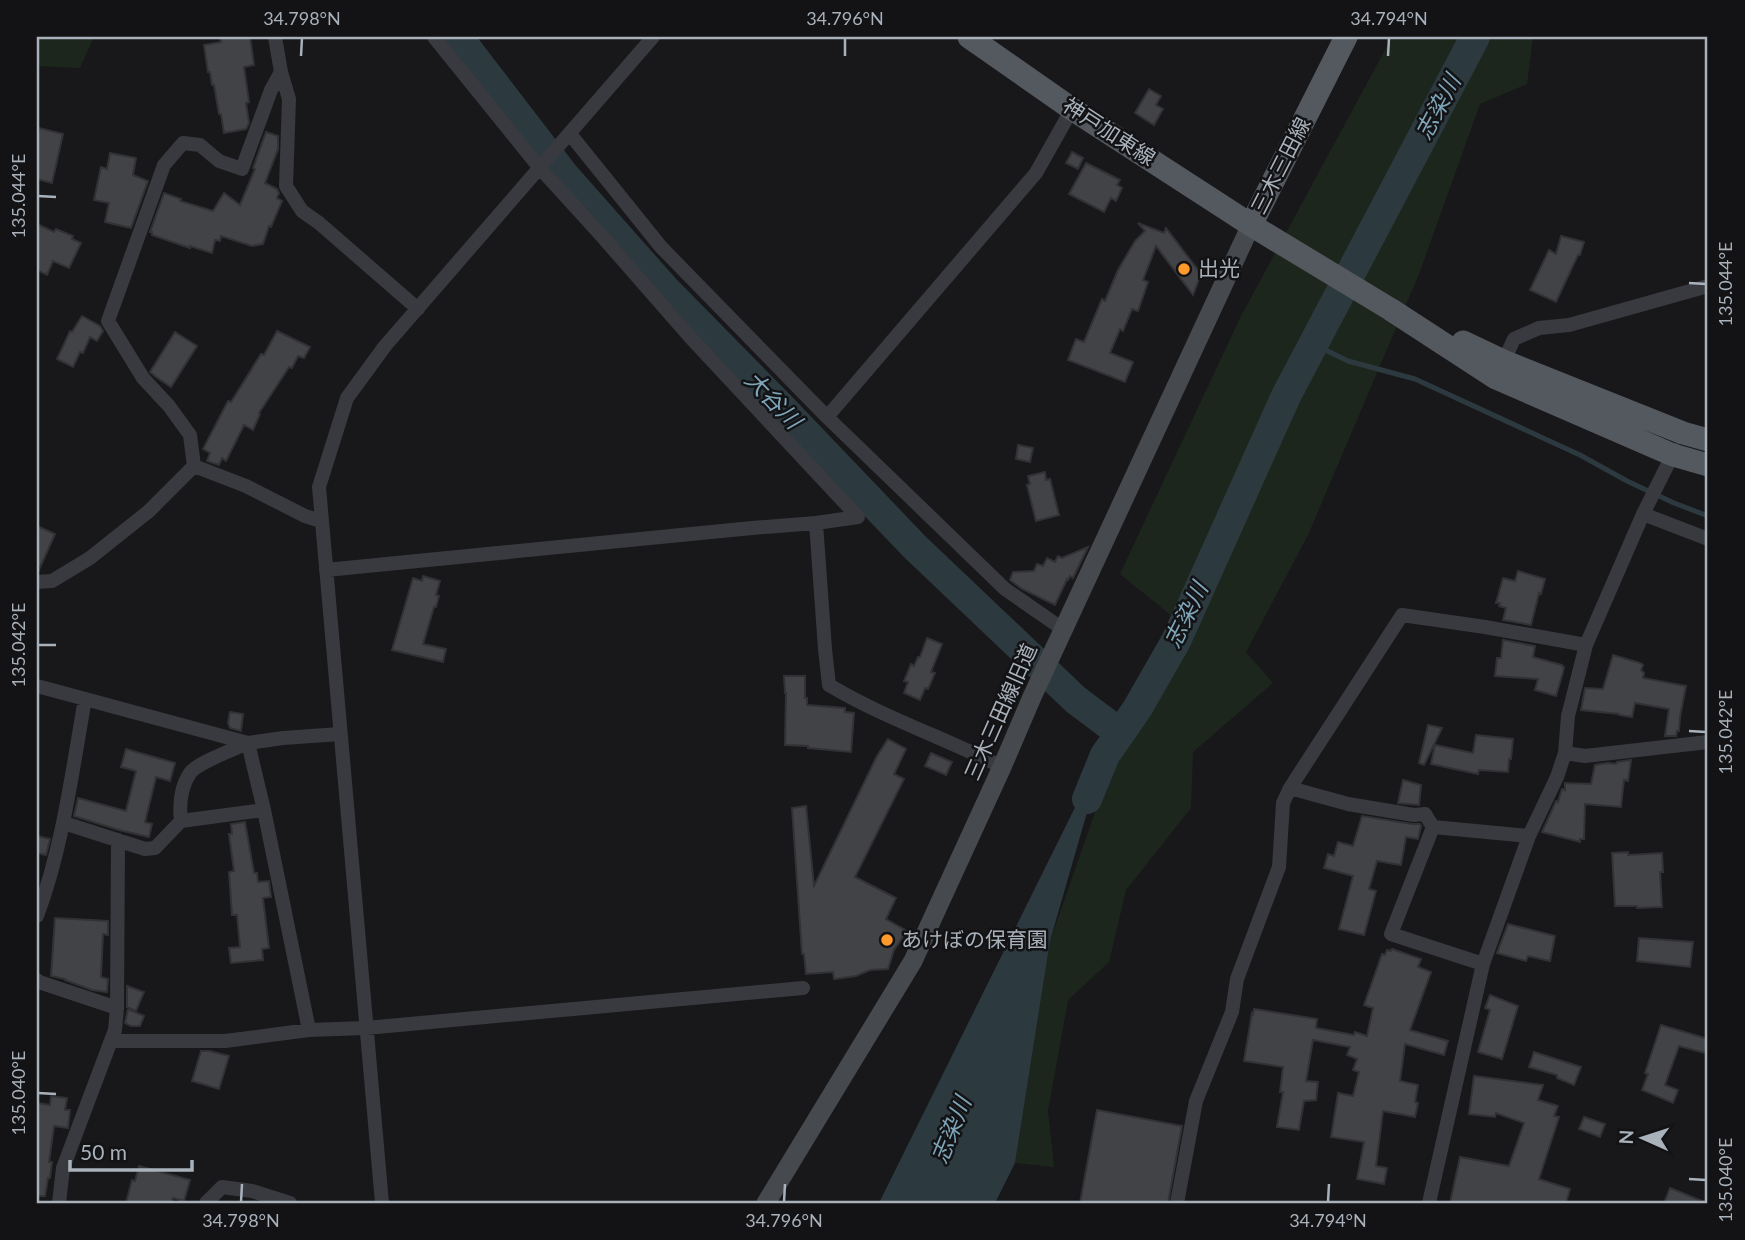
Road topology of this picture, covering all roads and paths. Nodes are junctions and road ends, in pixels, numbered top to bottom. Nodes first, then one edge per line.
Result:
1 (275, 37) edge
2 (434, 37) edge
3 (653, 37) edge
4 (968, 37) edge
5 (1346, 37) edge
6 (281, 72) junction
7 (1072, 110) junction
8 (570, 134) junction
9 (539, 167) junction
10 (1251, 225) junction
11 (1708, 286) edge
12 (418, 309) junction
13 (1500, 369) junction
14 (827, 417) junction
15 (1683, 432) junction
16 (1708, 440) edge
17 (1673, 455) junction
18 (1708, 465) edge
19 (194, 466) junction
20 (1646, 510) junction
21 (321, 521) junction
22 (816, 523) junction
23 (1708, 539) edge
24 (326, 570) junction
25 (37, 582) edge
26 (1064, 630) junction
27 (1586, 645) junction
28 (37, 686) edge
29 (85, 699) junction
30 (340, 734) junction
31 (1708, 742) edge
32 (248, 743) junction
33 (1565, 753) junction
34 (1002, 767) junction
35 (1290, 788) junction
36 (264, 810) junction
37 (181, 821) junction
38 (64, 823) junction
39 (1433, 827) junction
40 (1529, 836) junction
41 (118, 840) junction
42 (37, 916) edge
43 (1483, 964) junction
44 (37, 979) edge
45 (803, 988) dead end
46 (117, 1007) junction
47 (366, 1028) junction
48 (309, 1030) junction
49 (111, 1041) junction
50 (59, 1203) edge
51 (206, 1203) edge
52 (290, 1203) edge
53 (382, 1203) edge
54 (766, 1203) edge
55 (1177, 1203) edge
56 (1429, 1203) edge

1 - 6 street
2 - 9 street
3 - 8 street
4 - 7 main road, 神戸加東線
5 - 10 main road, 三木三田線
6 - 12 street
6 - 19 street
7 - 10 main road, 神戸加東線
7 - 14 street
8 - 9 street
8 - 14 street
9 - 12 street
9 - 22 street
10 - 13 main road, 三木三田線
10 - 26 street, 三木三田線旧道
11 - 13 street
12 - 21 street
13 - 15 main road, 三木三田線
13 - 17 main road, 三木三田線
14 - 26 street
15 - 16 main road, 三木三田線
15 - 17 street
17 - 18 main road, 三木三田線
17 - 20 street
19 - 21 street
19 - 25 street
20 - 23 street
20 - 27 street
21 - 24 street
22 - 24 street
22 - 34 street
24 - 30 street
26 - 34 street, 三木三田線旧道
27 - 33 street
27 - 35 street
28 - 29 street
29 - 32 street
29 - 38 street
30 - 32 street
30 - 47 street
31 - 33 street
32 - 36 street
32 - 37 street
33 - 40 street
34 - 54 street, 三木三田線旧道
35 - 39 street
35 - 55 street
36 - 37 street
36 - 48 street
37 - 41 street
38 - 41 street
38 - 42 street
39 - 40 street
39 - 43 street
40 - 43 street
41 - 46 street
43 - 56 street
44 - 46 street
45 - 47 street
46 - 49 street
47 - 48 street
47 - 53 street
48 - 49 street
49 - 50 street
51 - 52 street

